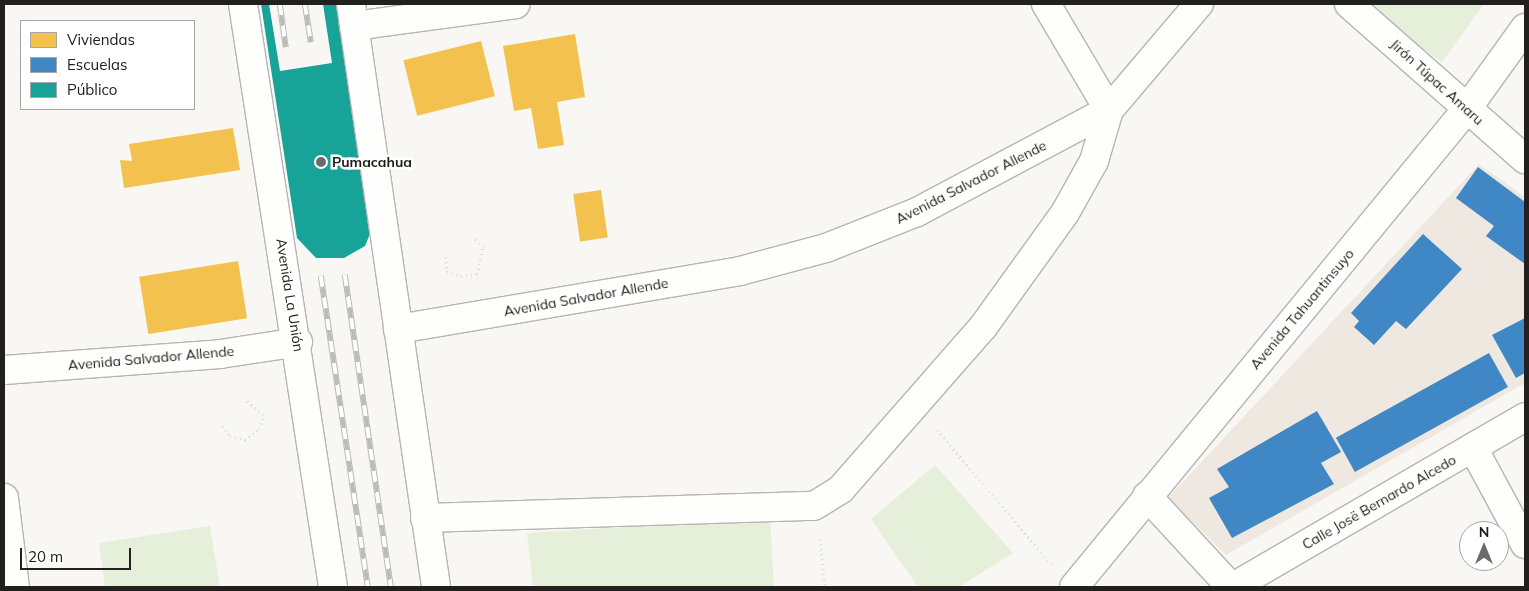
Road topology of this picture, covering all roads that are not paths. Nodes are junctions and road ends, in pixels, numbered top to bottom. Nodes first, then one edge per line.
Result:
1 (243, 4) edge
2 (516, 4) edge
3 (1046, 4) edge
4 (1200, 4) edge
5 (1350, 4) edge
6 (353, 15) edge
7 (1525, 28) edge
8 (1109, 110) junction
9 (1466, 110) junction
10 (1525, 160) edge
11 (398, 329) junction
12 (298, 342) junction
13 (4, 370) edge
14 (1525, 417) edge
15 (1472, 448) junction
16 (1147, 496) junction
17 (4, 498) edge
18 (425, 518) junction
19 (1525, 544) edge
20 (1066, 580) edge
21 (15, 587) edge
22 (332, 587) edge
23 (436, 587) edge
24 (1232, 587) edge

1 - 12 street, Avenida La Unión
2 - 6 street
3 - 8 street
4 - 8 street, Avenida Salvador Allende
5 - 9 street, Jirón Túpac Amaru
6 - 11 street
7 - 9 street, Avenida Tahuantinsuyo
8 - 11 street, Avenida Salvador Allende
8 - 18 street
9 - 10 street, Jirón Túpac Amaru
9 - 16 street, Avenida Tahuantinsuyo
11 - 18 street
12 - 13 street, Avenida Salvador Allende
12 - 22 street, Avenida La Unión
14 - 15 street, Calle Josë Bernardo Alcedo
15 - 19 street
15 - 24 street, Calle Josë Bernardo Alcedo
16 - 20 street, Avenida Tahuantinsuyo
16 - 24 street
17 - 21 street
18 - 23 street

